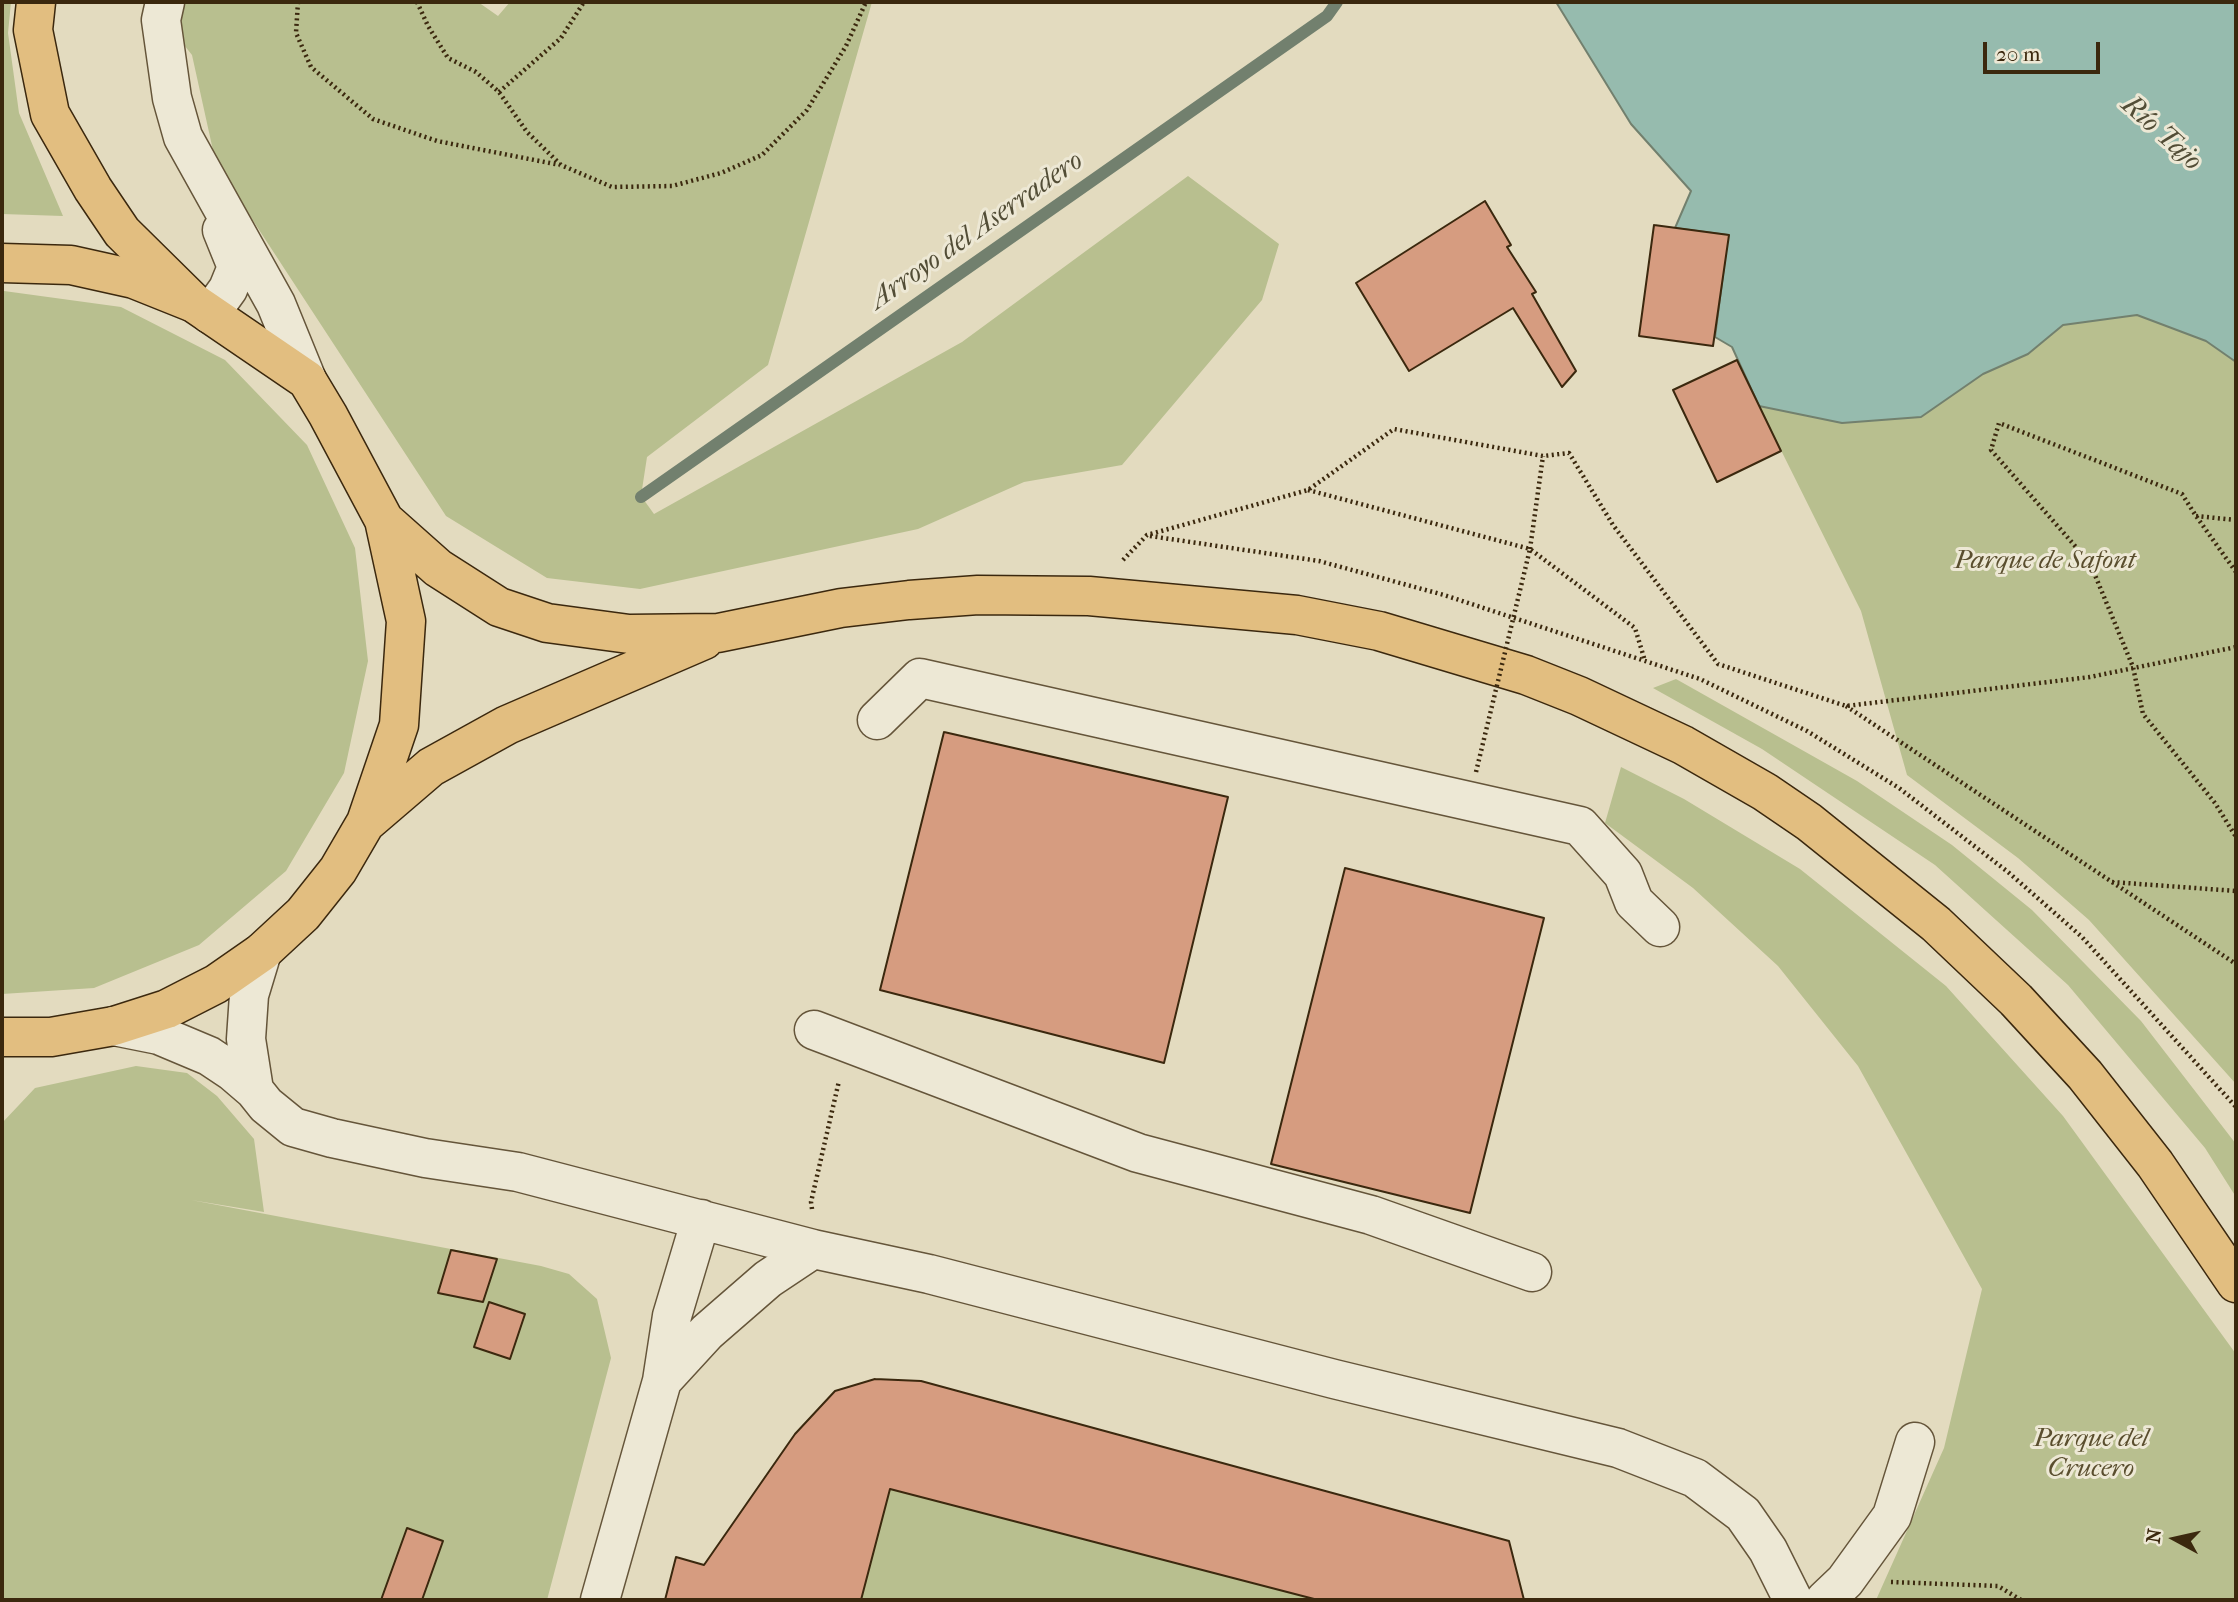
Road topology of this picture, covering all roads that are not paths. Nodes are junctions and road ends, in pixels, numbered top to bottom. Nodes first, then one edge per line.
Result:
1 (36, 2) edge
2 (165, 2) edge
3 (196, 162) junction
4 (2, 263) edge
5 (202, 309) junction
6 (307, 380) junction
7 (384, 520) junction
8 (718, 633) junction
9 (877, 720) dead end
10 (366, 822) junction
11 (1660, 927) dead end
12 (262, 952) junction
13 (114, 1026) junction
14 (831, 1036) road end
15 (2, 1037) edge
16 (51, 1037) junction
17 (2, 1067) edge
18 (254, 1090) junction
19 (701, 1219) junction
20 (813, 1249) junction
21 (1532, 1272) dead end
22 (2236, 1283) edge
23 (662, 1381) junction
24 (1915, 1442) dead end
25 (1835, 1590) edge
26 (600, 1600) edge
27 (1793, 1600) edge

1 - 5 main road
2 - 3 street
3 - 5 street
3 - 6 street
4 - 5 main road
5 - 6 main road
6 - 7 main road
7 - 8 main road
7 - 10 main road
8 - 10 main road
8 - 22 main road
9 - 11 street
10 - 12 main road
12 - 13 main road
12 - 18 street
13 - 16 main road
13 - 18 street
14 - 21 street
15 - 16 main road
16 - 17 main road
18 - 19 street
19 - 20 street
19 - 23 street
20 - 23 street
20 - 27 street
23 - 26 street
24 - 25 street

